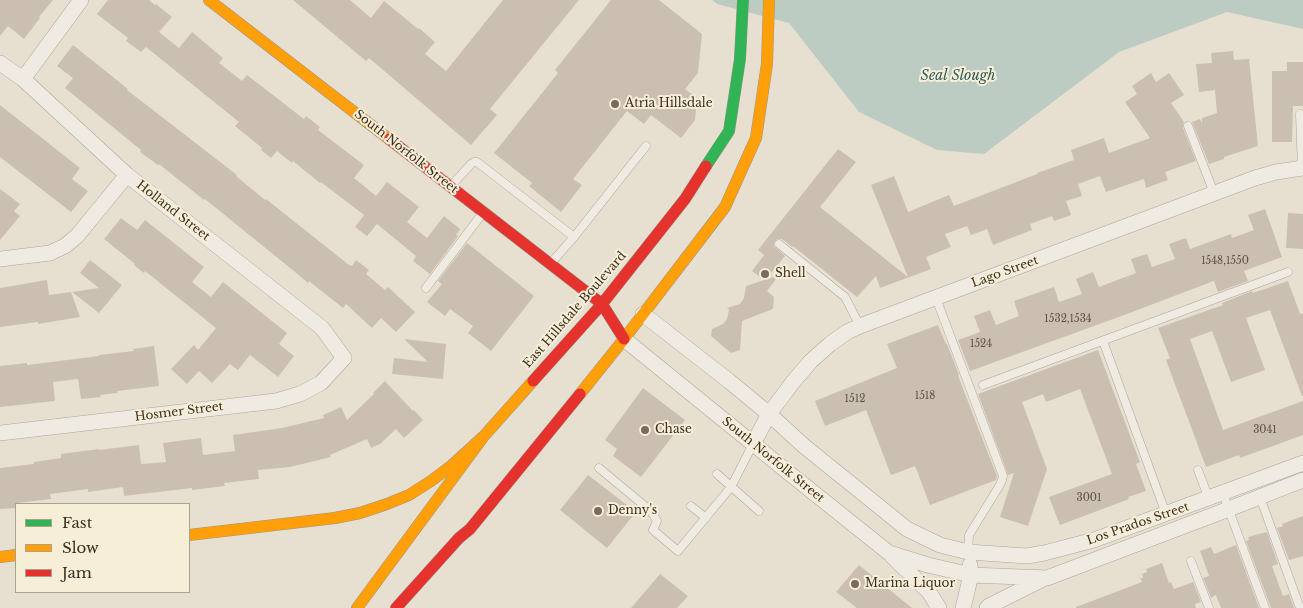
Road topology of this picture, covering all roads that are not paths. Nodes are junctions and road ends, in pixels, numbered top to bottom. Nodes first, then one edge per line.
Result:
1 (81, 0) edge
2 (209, 0) edge
3 (743, 0) edge
4 (769, 0) edge
5 (0, 63) edge
6 (23, 79) junction
7 (1300, 114) dead end
8 (1188, 126) dead end
9 (646, 146) dead end
10 (1302, 168) edge
11 (128, 175) junction
12 (451, 187) junction
13 (1214, 194) junction
14 (483, 212) junction
15 (574, 237) junction
16 (779, 244) dead end
17 (0, 259) edge
18 (550, 264) junction
19 (1288, 272) dead end
20 (426, 288) dead end
21 (936, 298) junction
22 (602, 304) junction
23 (618, 308) dead end
24 (639, 313) junction
25 (860, 326) junction
26 (624, 339) junction
27 (1103, 342) junction
28 (344, 358) joint
29 (983, 385) dead end
30 (769, 414) junction
31 (0, 433) edge
32 (484, 436) junction
33 (753, 444) junction
34 (1303, 463) edge
35 (599, 468) dead end
36 (1198, 470) dead end
37 (716, 474) dead end
38 (1303, 480) edge
39 (731, 486) junction
40 (1223, 494) junction
41 (1260, 497) junction
42 (1208, 499) junction
43 (691, 506) dead end
44 (1229, 509) junction
45 (759, 511) dead end
46 (1166, 514) junction
47 (706, 518) junction
48 (190, 535) edge
49 (968, 552) junction
50 (889, 553) junction
51 (15, 555) edge
52 (0, 557) edge
53 (1191, 561) dead end
54 (971, 575) junction
55 (1047, 578) junction
56 (357, 608) edge
57 (396, 608) edge
58 (939, 608) edge
59 (963, 608) edge
60 (987, 608) edge
61 (1209, 608) edge
62 (1265, 608) edge
63 (1300, 608) edge

1 - 6 street
2 - 12 main road, South Norfolk Street
3 - 22 main road, East Hillsdale Boulevard
4 - 24 main road
5 - 6 street, Holland Street
6 - 11 street, Holland Street
7 - 10 lane
8 - 13 lane
9 - 15 lane
10 - 13 street, Lago Street
11 - 17 street
11 - 28 street, Holland Street
12 - 14 main road, South Norfolk Street
12 - 15 lane
13 - 21 street, Lago Street
14 - 18 main road, South Norfolk Street
14 - 20 lane
15 - 18 lane
16 - 25 lane
18 - 22 main road, South Norfolk Street
19 - 27 lane
21 - 25 street, Lago Street
21 - 49 lane
22 - 23 main road, South Norfolk Street
22 - 26 main road, South Norfolk Street
22 - 32 main road, East Hillsdale Boulevard
24 - 26 main road
24 - 30 street
25 - 30 street, Lago Street
26 - 33 street, South Norfolk Street
26 - 57 main road
27 - 29 lane
27 - 46 lane
28 - 31 street, Hosmer Street
30 - 33 street, Lago Street
30 - 49 street
32 - 48 main road
32 - 56 main road, East Hillsdale Boulevard
33 - 39 lane
33 - 50 street, South Norfolk Street
34 - 40 street, Los Prados Street
35 - 47 lane
36 - 42 lane
37 - 39 lane
38 - 41 street, Los Prados Street
39 - 45 lane
39 - 47 lane
40 - 42 street, Los Prados Street
40 - 44 lane
41 - 44 street, Los Prados Street
41 - 63 lane
42 - 46 street, Los Prados Street
43 - 47 lane
44 - 55 street, Los Prados Street
44 - 62 lane
46 - 49 street, Los Prados Street
49 - 54 street
50 - 54 street, South Norfolk Street
50 - 58 street
51 - 52 main road
53 - 61 lane
54 - 55 street, Los Prados Street
54 - 59 street
55 - 60 street

